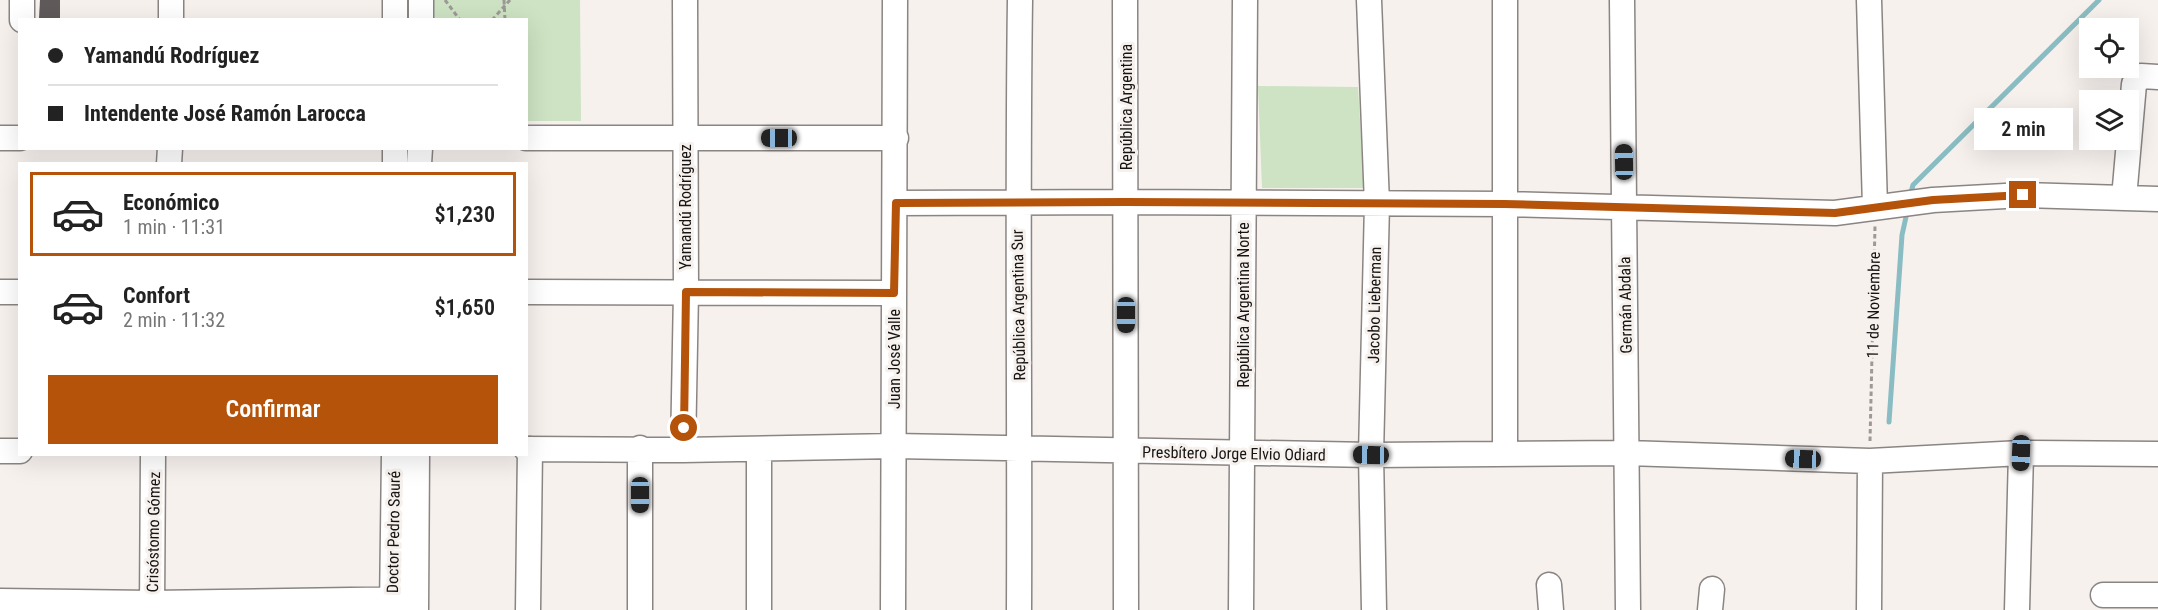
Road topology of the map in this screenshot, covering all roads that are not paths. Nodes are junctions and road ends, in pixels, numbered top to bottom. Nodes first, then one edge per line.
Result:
1 (22, 0) edge
2 (171, 0) edge
3 (395, 0) edge
4 (421, 0) edge
5 (685, 0) edge
6 (896, 0) edge
7 (1020, 0) edge
8 (1125, 0) edge
9 (1245, 0) edge
10 (1369, 0) edge
11 (1504, 0) edge
12 (1622, 0) edge
13 (1869, 0) edge
14 (22, 18) edge
15 (171, 18) edge
16 (395, 18) edge
17 (421, 18) edge
18 (2158, 77) edge
19 (0, 138) edge
20 (18, 138) edge
21 (528, 138) edge
22 (685, 138) junction
23 (896, 138) junction
24 (2124, 198) junction
25 (2158, 198) edge
26 (1126, 202) junction
27 (896, 203) junction
28 (1017, 203) junction
29 (1243, 203) junction
30 (1377, 204) junction
31 (1504, 204) junction
32 (1875, 207) junction
33 (1624, 208) junction
34 (0, 292) edge
35 (18, 292) edge
36 (528, 292) edge
37 (686, 292) junction
38 (894, 293) junction
39 (894, 446) junction
40 (640, 448) junction
41 (1020, 448) junction
42 (528, 449) edge
43 (759, 449) junction
44 (683, 450) junction
45 (1127, 450) junction
46 (0, 451) edge
47 (18, 451) edge
48 (1241, 453) junction
49 (1626, 453) junction
50 (2021, 453) junction
51 (1505, 454) junction
52 (2158, 454) edge
53 (1371, 455) junction
54 (153, 456) edge
55 (394, 456) edge
56 (417, 456) edge
57 (1869, 461) junction
58 (1549, 585) dead end
59 (2103, 595) dead end
60 (2158, 595) edge
61 (0, 601) edge
62 (404, 605) edge
63 (152, 606) edge
64 (528, 610) edge
65 (640, 610) edge
66 (759, 610) edge
67 (893, 610) edge
68 (1018, 610) edge
69 (1126, 610) edge
70 (1241, 610) edge
71 (1374, 610) edge
72 (1551, 610) edge
73 (1628, 610) edge
74 (1869, 610) edge
75 (2017, 610) edge

1 - 14 street
2 - 15 street
3 - 16 street
4 - 17 street
5 - 22 street, Yamandú Rodríguez
6 - 23 street, Juan José Valle
7 - 28 street, República Argentina Sur
8 - 26 street, República Argentina
9 - 29 street, República Argentina Norte
10 - 30 street, Jacobo Lieberman
11 - 31 street
12 - 33 street, Germán Abdala
13 - 32 street
18 - 24 street
19 - 20 street
21 - 22 street
22 - 23 street
22 - 37 street, Yamandú Rodríguez
23 - 27 street, Juan José Valle
24 - 25 street
24 - 32 street
26 - 28 street
26 - 29 street
26 - 45 street, República Argentina
27 - 28 street
27 - 38 street, Juan José Valle
28 - 41 street, República Argentina Sur
29 - 30 street
29 - 48 street, República Argentina Norte
30 - 31 street
30 - 53 street, Jacobo Lieberman
31 - 33 street
31 - 51 street
32 - 33 street
33 - 49 street, Germán Abdala
34 - 35 street
36 - 37 street
37 - 38 street
37 - 44 street, Yamandú Rodríguez
38 - 39 street, Juan José Valle
39 - 41 street, Presbítero Jorge Elvio Odiard
39 - 43 street, Presbítero Jorge Elvio Odiard
39 - 67 street, Juan José Valle
40 - 42 street, Presbítero Jorge Elvio Odiard
40 - 44 street, Presbítero Jorge Elvio Odiard
40 - 65 street
41 - 45 street, Presbítero Jorge Elvio Odiard
41 - 68 street, República Argentina Sur
42 - 64 street
43 - 44 street, Presbítero Jorge Elvio Odiard
43 - 66 street
45 - 48 street, Presbítero Jorge Elvio Odiard
45 - 69 street, República Argentina
46 - 47 street
48 - 53 street, Presbítero Jorge Elvio Odiard
48 - 70 street, República Argentina Norte
49 - 51 street, Presbítero Jorge Elvio Odiard
49 - 57 street, Presbítero Jorge Elvio Odiard
49 - 73 street, Germán Abdala
50 - 52 street, Presbítero Jorge Elvio Odiard
50 - 57 street, Presbítero Jorge Elvio Odiard
50 - 75 street
51 - 53 street, Presbítero Jorge Elvio Odiard
53 - 71 street, Jacobo Lieberman
54 - 63 street, Crisóstomo Gómez
55 - 62 street, Doctor Pedro Sauré
56 - 62 street, Doctor Pedro Sauré
57 - 74 street
58 - 72 street
59 - 60 street
61 - 63 street
62 - 63 street

